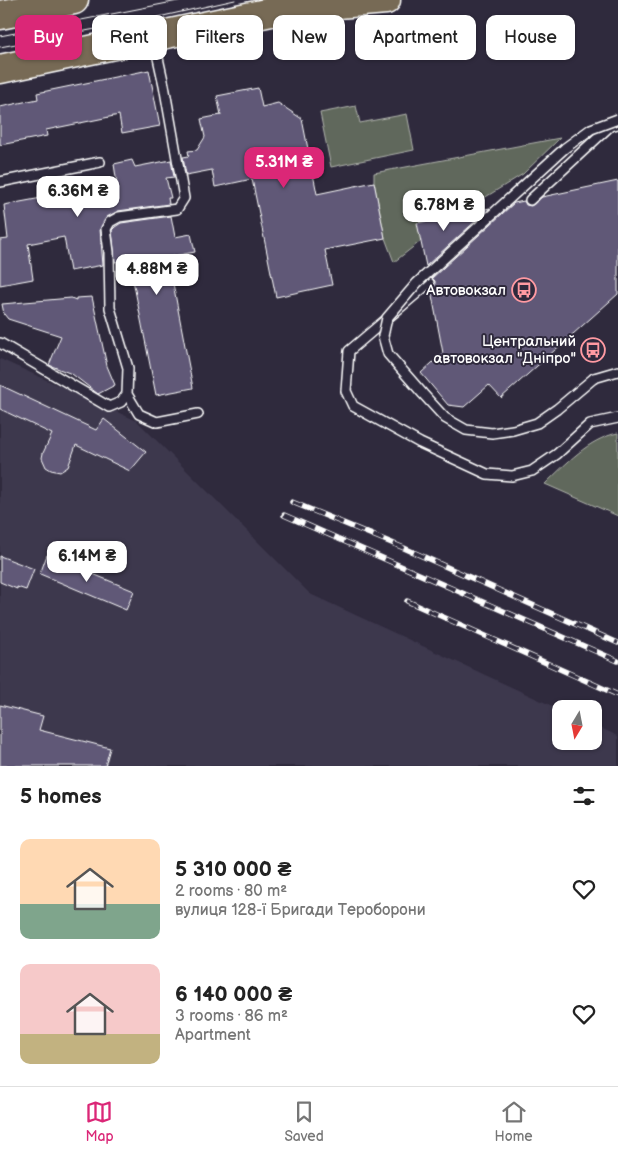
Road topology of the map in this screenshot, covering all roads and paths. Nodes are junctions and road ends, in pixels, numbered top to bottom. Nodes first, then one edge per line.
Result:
1 (74, 0) edge
2 (386, 0) edge
3 (34, 3) edge
4 (289, 4) edge
5 (0, 15) edge
6 (167, 34) edge
7 (92, 50) edge
8 (158, 60) edge
9 (0, 69) edge
10 (618, 119) edge
11 (618, 124) edge
12 (100, 162) dead end
13 (0, 182) edge
14 (530, 200) dead end
15 (429, 283) dead end
16 (0, 342) edge
17 (618, 372) edge
18 (128, 394) junction
19 (198, 414) dead end
20 (618, 418) edge

1 - 3 main road
2 - 4 main road
3 - 5 main road
4 - 6 main road
7 - 9 main road
8 - 18 lane
10 - 17 lane, bridge
11 - 14 lane
12 - 13 lane
15 - 20 lane
16 - 18 lane
18 - 19 lane

